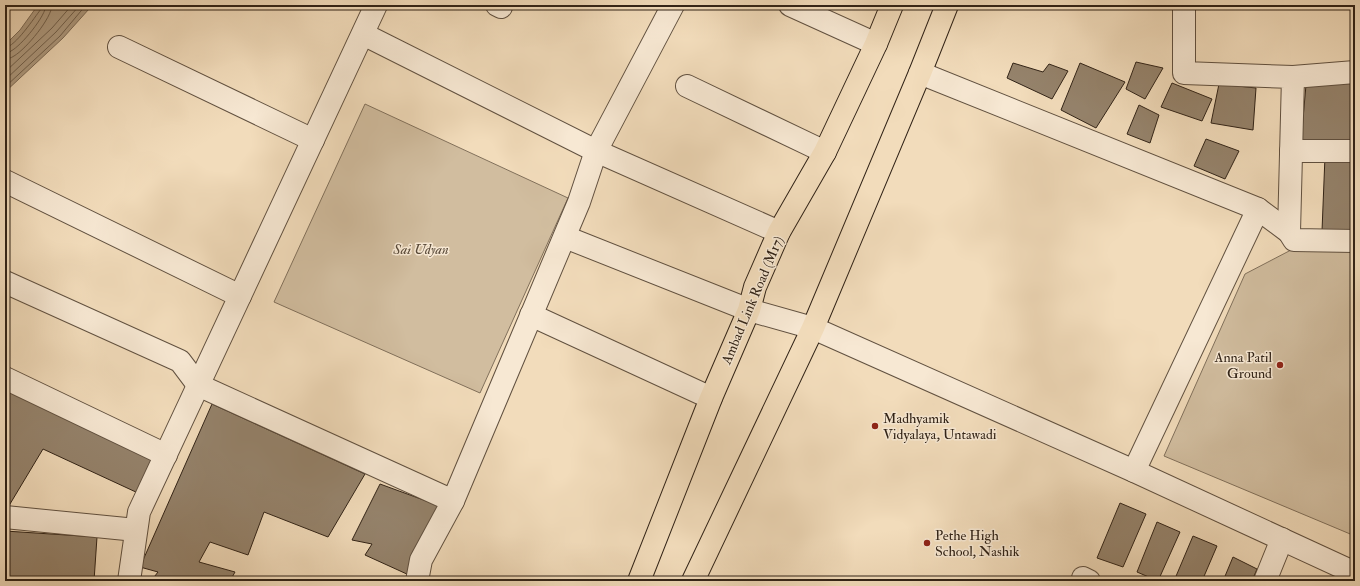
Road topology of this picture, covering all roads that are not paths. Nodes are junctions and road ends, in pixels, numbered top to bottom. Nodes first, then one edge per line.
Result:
1 (376, 5) edge
2 (673, 5) edge
3 (790, 5) edge
4 (892, 5) edge
5 (947, 5) edge
6 (1184, 5) edge
7 (363, 34) junction
8 (876, 44) junction
9 (119, 46) dead end
10 (1355, 72) edge
11 (920, 73) junction
12 (1293, 77) junction
13 (687, 86) dead end
14 (313, 140) junction
15 (596, 151) junction
16 (1291, 151) junction
17 (1355, 151) edge
18 (825, 152) junction
19 (5, 181) edge
20 (1258, 209) junction
21 (779, 232) junction
22 (1289, 232) junction
23 (565, 237) junction
24 (1355, 241) edge
25 (5, 282) edge
26 (240, 296) junction
27 (749, 310) junction
28 (531, 315) junction
29 (813, 328) junction
30 (5, 378) edge
31 (198, 386) junction
32 (710, 398) junction
33 (166, 455) junction
34 (1134, 471) junction
35 (454, 501) junction
36 (5, 517) edge
37 (136, 530) junction
38 (1282, 539) junction
39 (1355, 573) edge
40 (129, 581) edge
41 (417, 581) edge
42 (639, 581) edge
43 (693, 581) edge
44 (1265, 581) edge

1 - 7 street
2 - 15 street
3 - 8 street
4 - 8 main road, Ambad Link Road (M17)
5 - 11 main road
6 - 12 street
7 - 14 street
7 - 15 street
8 - 18 main road, Ambad Link Road (M17)
9 - 14 street
10 - 12 street
11 - 20 street
11 - 29 main road
12 - 16 street
13 - 18 street
14 - 26 street
15 - 21 street
15 - 23 street
16 - 17 street
16 - 22 street
18 - 21 main road, Ambad Link Road (M17)
19 - 26 street
20 - 22 street
20 - 34 street
21 - 27 main road, Ambad Link Road (M17)
22 - 24 street
23 - 27 street
23 - 28 street
25 - 31 street
26 - 31 street
27 - 29 street
27 - 32 main road, Ambad Link Road (M17)
28 - 32 street
28 - 35 street
29 - 34 street
29 - 43 main road
30 - 33 street
31 - 33 street
31 - 35 street
32 - 42 main road, Ambad Link Road (M17)
33 - 37 street
34 - 38 street
35 - 41 street
36 - 37 street
37 - 40 street
38 - 39 street
38 - 44 street

